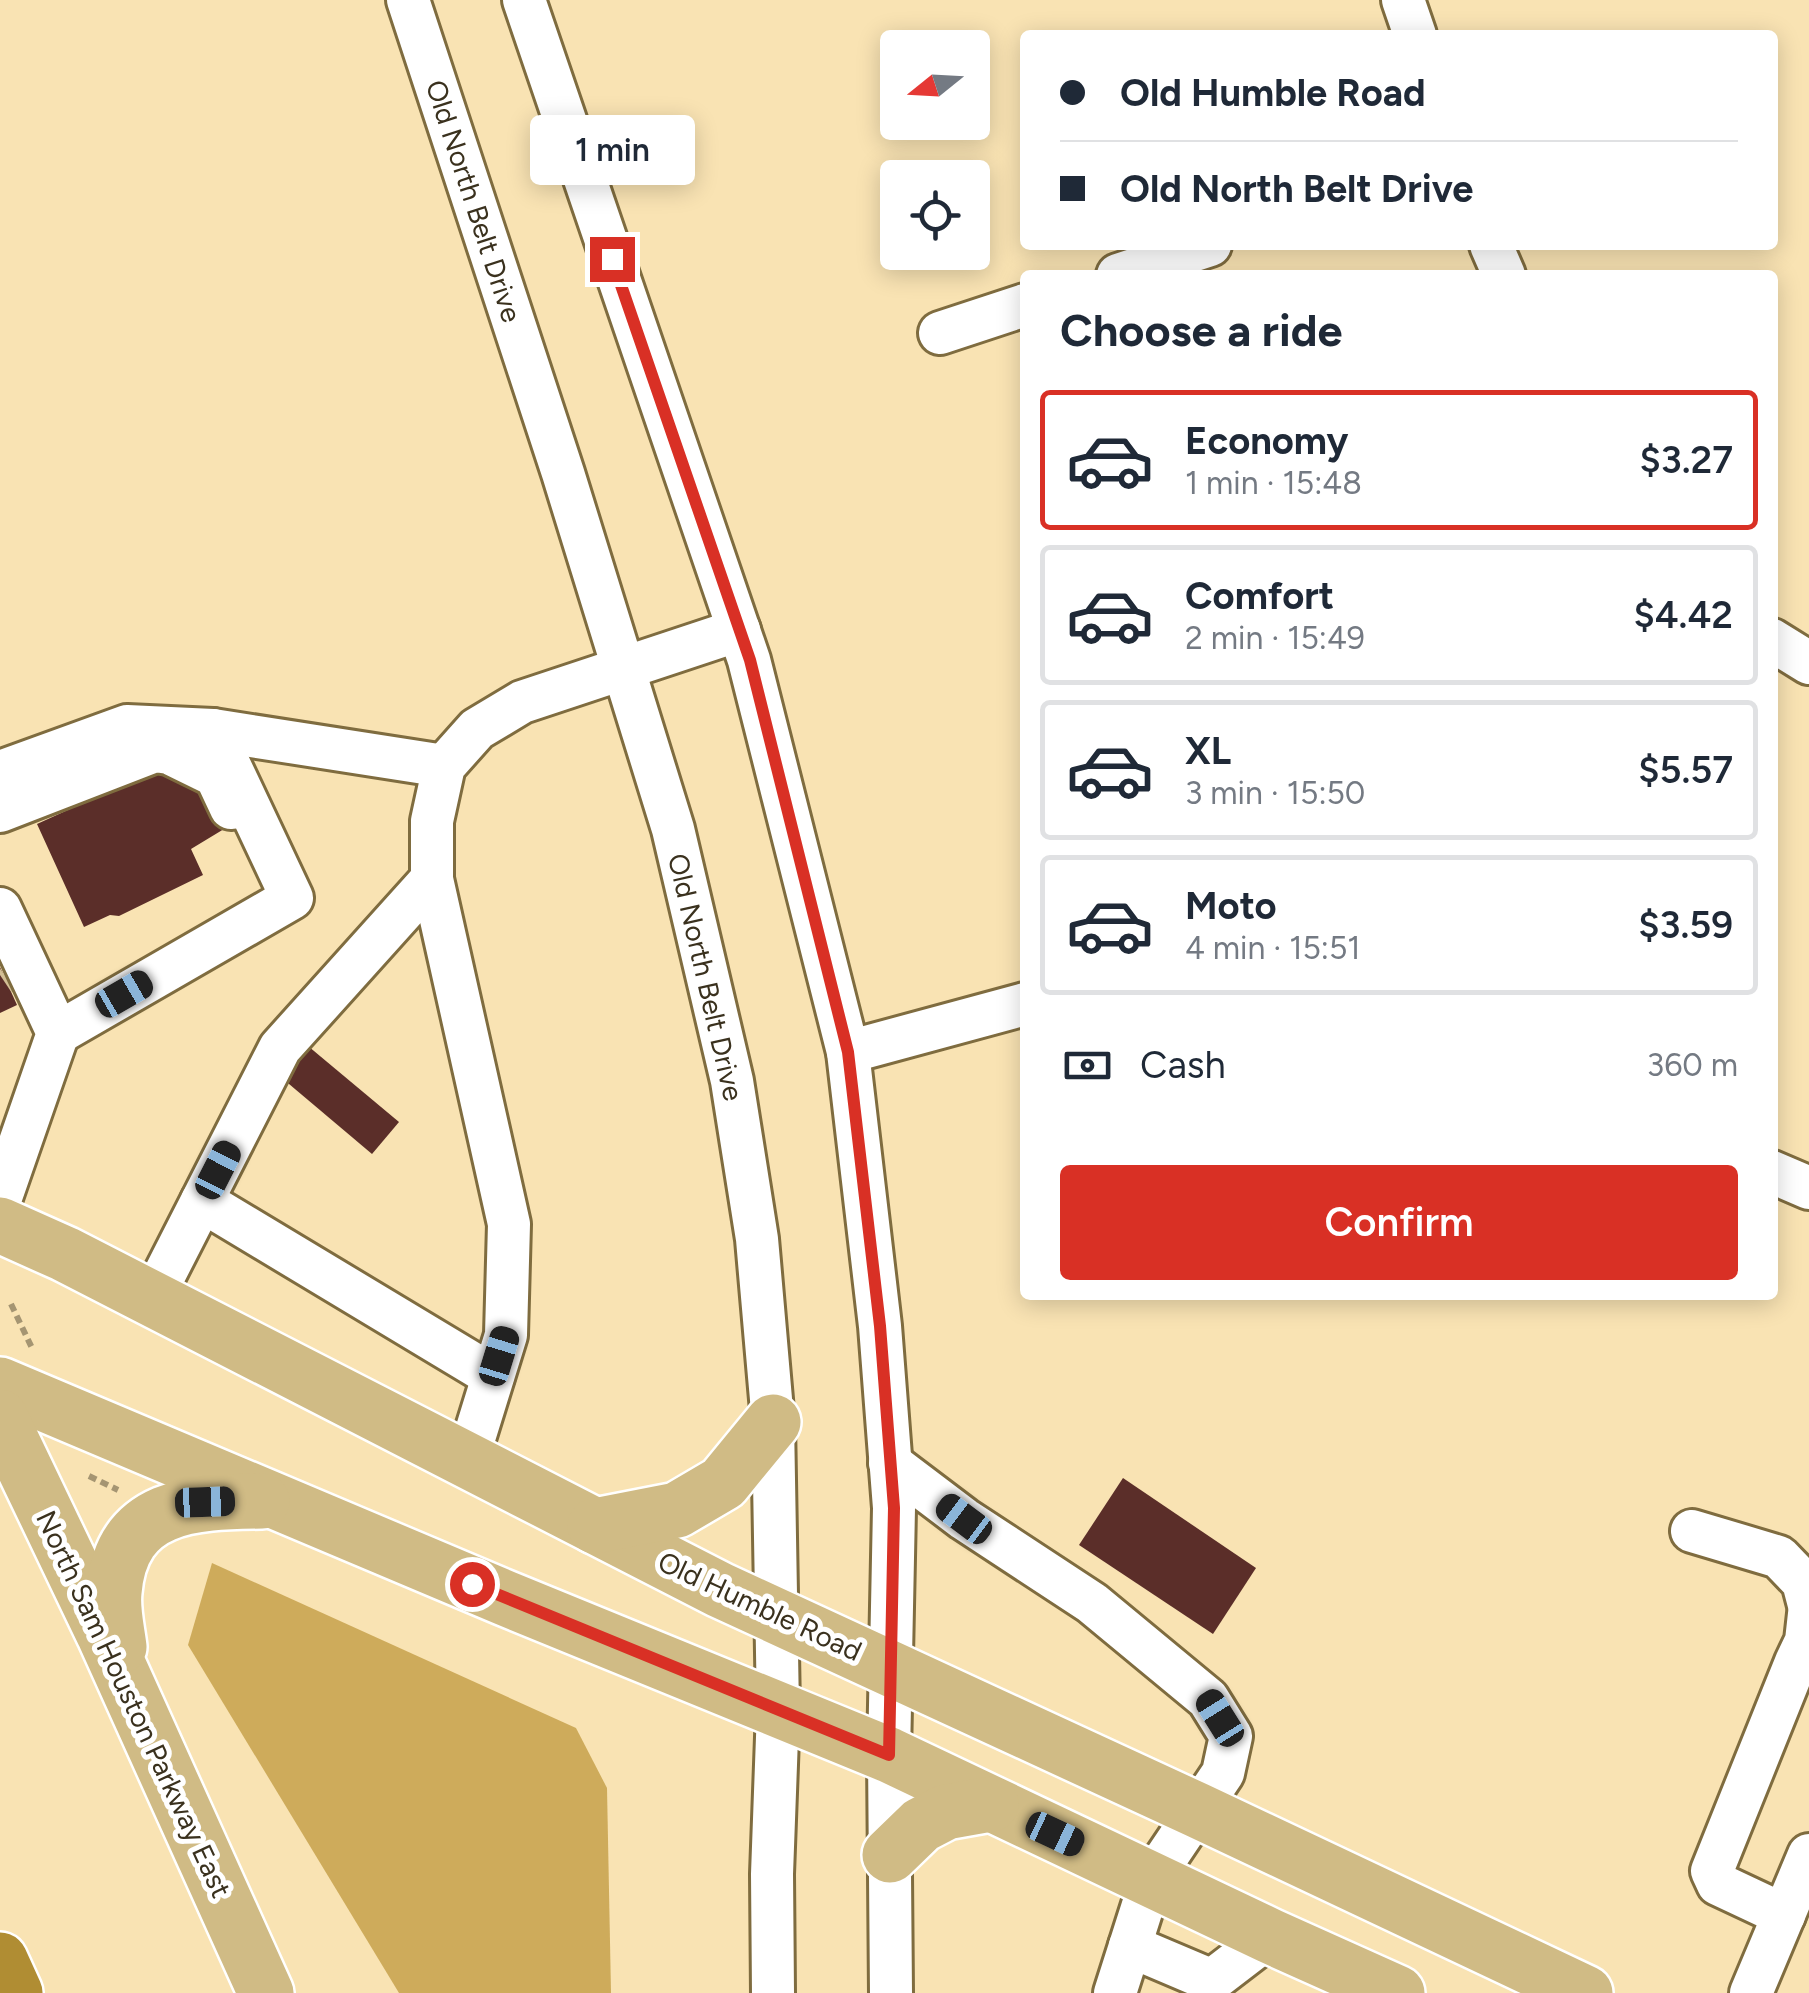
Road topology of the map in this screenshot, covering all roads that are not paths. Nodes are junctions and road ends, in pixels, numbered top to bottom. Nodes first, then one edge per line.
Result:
1 (408, 0) edge
2 (524, 0) edge
3 (1404, 0) edge
4 (1413, 30) edge
5 (1195, 250) edge
6 (1133, 270) edge
7 (1020, 307) edge
8 (940, 333) dead end
9 (739, 630) junction
10 (1778, 644) edge
11 (1809, 663) edge
12 (624, 669) junction
13 (213, 730) junction
14 (444, 766) junction
15 (0, 772) edge
16 (0, 812) edge
17 (282, 877) junction
18 (432, 880) junction
19 (0, 910) edge
20 (1020, 1005) edge
21 (58, 1032) junction
22 (848, 1052) junction
23 (14, 1110) edge
24 (1778, 1175) edge
25 (1809, 1188) edge
26 (0, 1200) edge
27 (202, 1200) junction
28 (0, 1225) edge
29 (152, 1299) junction
30 (18, 1372) edge
31 (493, 1376) junction
32 (0, 1417) edge
33 (773, 1422) junction
34 (468, 1460) junction
35 (890, 1463) junction
36 (0, 1474) edge
37 (274, 1500) junction
38 (594, 1526) junction
39 (1692, 1531) dead end
40 (1809, 1605) edge
41 (1809, 1614) edge
42 (777, 1616) junction
43 (113, 1654) junction
44 (1802, 1665) edge
45 (891, 1668) junction
46 (778, 1710) junction
47 (889, 1755) junction
48 (991, 1804) junction
49 (1198, 1810) junction
50 (890, 1855) junction
51 (1809, 1855) edge
52 (1151, 1880) junction
53 (1784, 1916) junction
54 (1270, 1936) junction
55 (1130, 1946) junction
56 (0, 1960) edge
57 (1224, 1984) edge
58 (15, 1993) edge
59 (266, 1993) edge
60 (773, 1993) edge
61 (891, 1993) edge
62 (1115, 1993) edge
63 (1397, 1993) edge
64 (1584, 1993) edge
65 (1751, 1993) edge

1 - 12 street, Old North Belt Drive
2 - 9 street
3 - 4 street
5 - 6 street
7 - 8 street
9 - 12 street
9 - 22 street
10 - 11 street
12 - 14 street
12 - 33 street, Old North Belt Drive
13 - 14 street
13 - 15 street
13 - 17 street
14 - 18 street
16 - 17 street
17 - 21 street
18 - 27 street
18 - 31 street
19 - 21 street
20 - 22 street
21 - 23 street
22 - 35 street
23 - 26 street
24 - 25 street
27 - 29 street
27 - 31 street
28 - 29 main road, Old Humble Road
29 - 34 main road, Old Humble Road
30 - 37 main road
31 - 34 street
32 - 43 main road, North Sam Houston Parkway East
33 - 38 main road
33 - 42 street, Old North Belt Drive
34 - 38 main road, Old Humble Road
35 - 45 street
35 - 49 street
36 - 43 main road
37 - 43 main road
37 - 46 main road
38 - 42 main road, Old Humble Road
39 - 40 street
41 - 44 street
42 - 45 main road, Old Humble Road
42 - 46 street, Old North Belt Drive
43 - 59 main road, North Sam Houston Parkway East
44 - 53 street
45 - 47 street
45 - 49 main road, Old Humble Road
46 - 47 main road
46 - 60 street, Old North Belt Drive
47 - 48 main road
47 - 50 street
48 - 50 main road
48 - 52 main road
49 - 52 street
49 - 64 main road, Old Humble Road
50 - 61 street
51 - 53 street
52 - 54 main road
52 - 55 street
53 - 65 street
54 - 57 street
54 - 63 main road
55 - 57 street
55 - 62 street
56 - 58 highway

